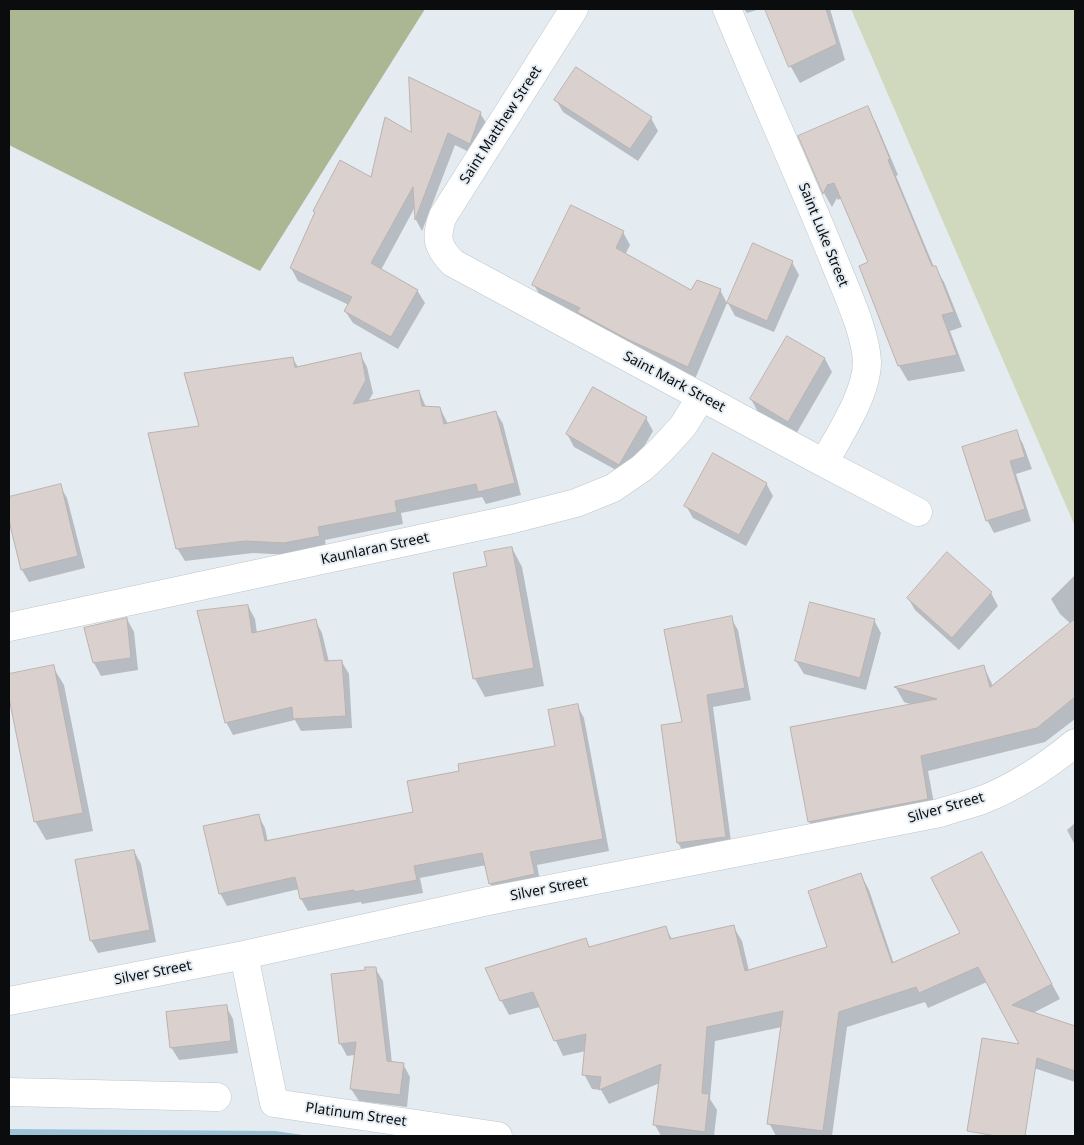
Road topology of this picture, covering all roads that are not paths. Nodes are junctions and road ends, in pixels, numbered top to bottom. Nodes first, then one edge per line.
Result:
1 (574, 9) edge
2 (727, 9) edge
3 (438, 244) joint
4 (702, 397) junction
5 (824, 463) junction
6 (918, 512) dead end
7 (9, 627) edge
8 (1075, 743) edge
9 (244, 954) junction
10 (9, 1001) edge
11 (9, 1092) edge
12 (216, 1097) dead end
13 (498, 1136) edge

1 - 3 street, Saint Matthew Street
2 - 5 street, Saint Luke Street
3 - 4 street, Saint Mark Street
4 - 5 street, Saint Mark Street
4 - 7 street, Kaunlaran Street
5 - 6 street, Saint Mark Street
8 - 9 street, Silver Street
9 - 10 street, Silver Street
9 - 13 street, Platinum Street
11 - 12 street

